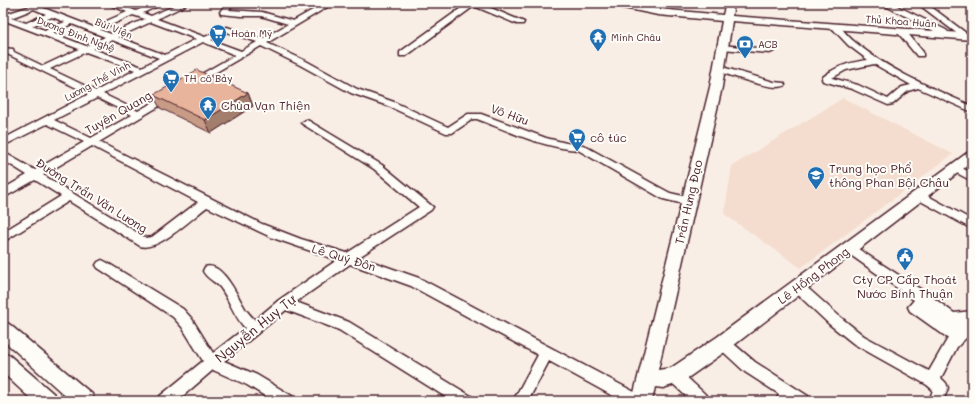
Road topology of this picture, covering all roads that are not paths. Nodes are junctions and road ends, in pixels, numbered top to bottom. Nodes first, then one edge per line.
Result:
1 (110, 3) edge
2 (160, 3) edge
3 (186, 3) edge
4 (230, 3) edge
5 (330, 3) edge
6 (473, 3) edge
7 (614, 3) edge
8 (730, 3) edge
9 (884, 3) edge
10 (896, 3) edge
11 (921, 3) edge
12 (38, 4) edge
13 (135, 12) junction
14 (52, 14) junction
15 (3, 18) edge
16 (727, 18) junction
17 (150, 19) junction
18 (71, 22) junction
19 (520, 22) dead end
20 (294, 24) junction
21 (25, 26) junction
22 (836, 27) junction
23 (93, 30) junction
24 (902, 32) junction
25 (46, 33) junction
26 (950, 35) junction
27 (111, 37) junction
28 (970, 37) edge
29 (203, 39) junction
30 (262, 43) junction
31 (972, 46) edge
32 (722, 47) junction
33 (86, 48) junction
34 (770, 50) dead end
35 (6, 52) edge
36 (241, 54) junction
37 (403, 54) dead end
38 (920, 54) dead end
39 (165, 58) junction
40 (876, 61) junction
41 (42, 69) junction
42 (719, 69) junction
43 (142, 70) junction
44 (781, 85) dead end
45 (918, 85) junction
46 (96, 94) junction
47 (972, 109) edge
48 (138, 114) junction
49 (47, 120) junction
50 (306, 123) dead end
51 (91, 142) junction
52 (3, 143) edge
53 (3, 155) edge
54 (972, 156) edge
55 (955, 168) junction
56 (36, 174) junction
57 (972, 177) edge
58 (3, 194) edge
59 (920, 195) junction
60 (69, 196) junction
61 (688, 201) junction
62 (206, 202) junction
63 (972, 225) edge
64 (3, 238) edge
65 (849, 248) junction
66 (347, 259) junction
67 (102, 265) dead end
68 (209, 271) dead end
69 (798, 287) junction
70 (923, 298) junction
71 (284, 304) junction
72 (254, 328) junction
73 (3, 329) edge
74 (967, 329) edge
75 (723, 343) junction
76 (547, 352) junction
77 (3, 361) edge
78 (212, 363) junction
79 (675, 376) junction
80 (648, 378) junction
81 (932, 380) junction
82 (787, 397) edge
83 (47, 401) edge
84 (85, 401) edge
85 (166, 401) edge
86 (287, 401) edge
87 (466, 401) edge
88 (520, 401) edge
89 (637, 401) edge
90 (642, 401) edge
91 (702, 401) edge
92 (803, 401) edge
93 (936, 401) edge

1 - 13 street
2 - 13 street
3 - 17 street
4 - 20 street
5 - 20 street, Tuyên Quang
6 - 19 street
6 - 37 street
7 - 16 main road, Thủ Khoa Huân
8 - 16 main road, Trần Hưng Đạo
9 - 26 main road
10 - 28 main road
11 - 28 street
12 - 14 street, Bùi Viện
12 - 15 street
13 - 17 street
13 - 23 street
14 - 18 street, Bùi Viện
14 - 21 street
15 - 21 street, Dương Đình Nghệ
16 - 22 main road, Thủ Khoa Huân
16 - 32 main road, Trần Hưng Đạo
17 - 27 street
17 - 29 street
18 - 23 street, Bùi Viện
18 - 25 street
20 - 30 street, Tuyên Quang
21 - 25 street, Dương Đình Nghệ
22 - 24 main road, Thủ Khoa Huân
22 - 40 street
23 - 27 street, Bùi Viện
24 - 26 main road, Thủ Khoa Huân
24 - 38 street
25 - 33 street, Dương Đình Nghệ
26 - 28 main road, Thủ Khoa Huân
26 - 31 main road
27 - 33 street
27 - 39 street, Bùi Viện
29 - 30 street, Lương Thế Vinh
29 - 36 street
29 - 39 street, Lương Thế Vinh
30 - 36 street, Tuyên Quang
30 - 61 street, Võ Hữu
32 - 34 street
32 - 42 main road, Trần Hưng Đạo
33 - 41 street
33 - 43 street, Dương Đình Nghệ
35 - 41 street
36 - 48 street, Tuyên Quang
39 - 43 street, Lương Thế Vinh
40 - 45 street
40 - 45 street
41 - 46 street
42 - 44 street
42 - 61 main road, Trần Hưng Đạo
43 - 46 street, Lương Thế Vinh
45 - 47 street
46 - 48 street
46 - 49 street, Lương Thế Vinh
48 - 51 street, Tuyên Quang
49 - 51 street, Lê Quý Đôn
49 - 52 street, Lương Thế Vinh
50 - 66 street, Nguyễn Huy Tự
51 - 56 street, Tuyên Quang
51 - 62 street, Lê Quý Đôn
53 - 56 street, Đường Trần Văn Lương
54 - 55 main road, Lê Hồng Phong
55 - 57 street
55 - 59 main road, Lê Hồng Phong
56 - 58 street, Tuyên Quang
56 - 60 street, Đường Trần Văn Lương
59 - 63 street
59 - 65 main road, Lê Hồng Phong
60 - 62 street, Đường Trần Văn Lương
60 - 64 street
61 - 80 main road, Trần Hưng Đạo
62 - 66 street, Lê Quý Đôn
65 - 69 main road, Lê Hồng Phong
65 - 70 street
66 - 71 street, Nguyễn Huy Tự
66 - 76 street, Lê Quý Đôn
67 - 78 street
68 - 72 street
69 - 75 main road, Lê Hồng Phong
69 - 81 street
70 - 74 street
70 - 74 street
71 - 72 street, Nguyễn Huy Tự
71 - 87 street
72 - 78 street, Nguyễn Huy Tự
73 - 84 main road
74 - 81 street
75 - 79 main road, Lê Hồng Phong
75 - 82 street
76 - 88 street
76 - 89 street, Lê Quý Đôn
77 - 83 main road
78 - 85 street, Nguyễn Huy Tự
78 - 86 street
79 - 80 main road, Lê Hồng Phong
79 - 91 street
80 - 90 main road, Trần Hưng Đạo
81 - 93 street
82 - 92 street

